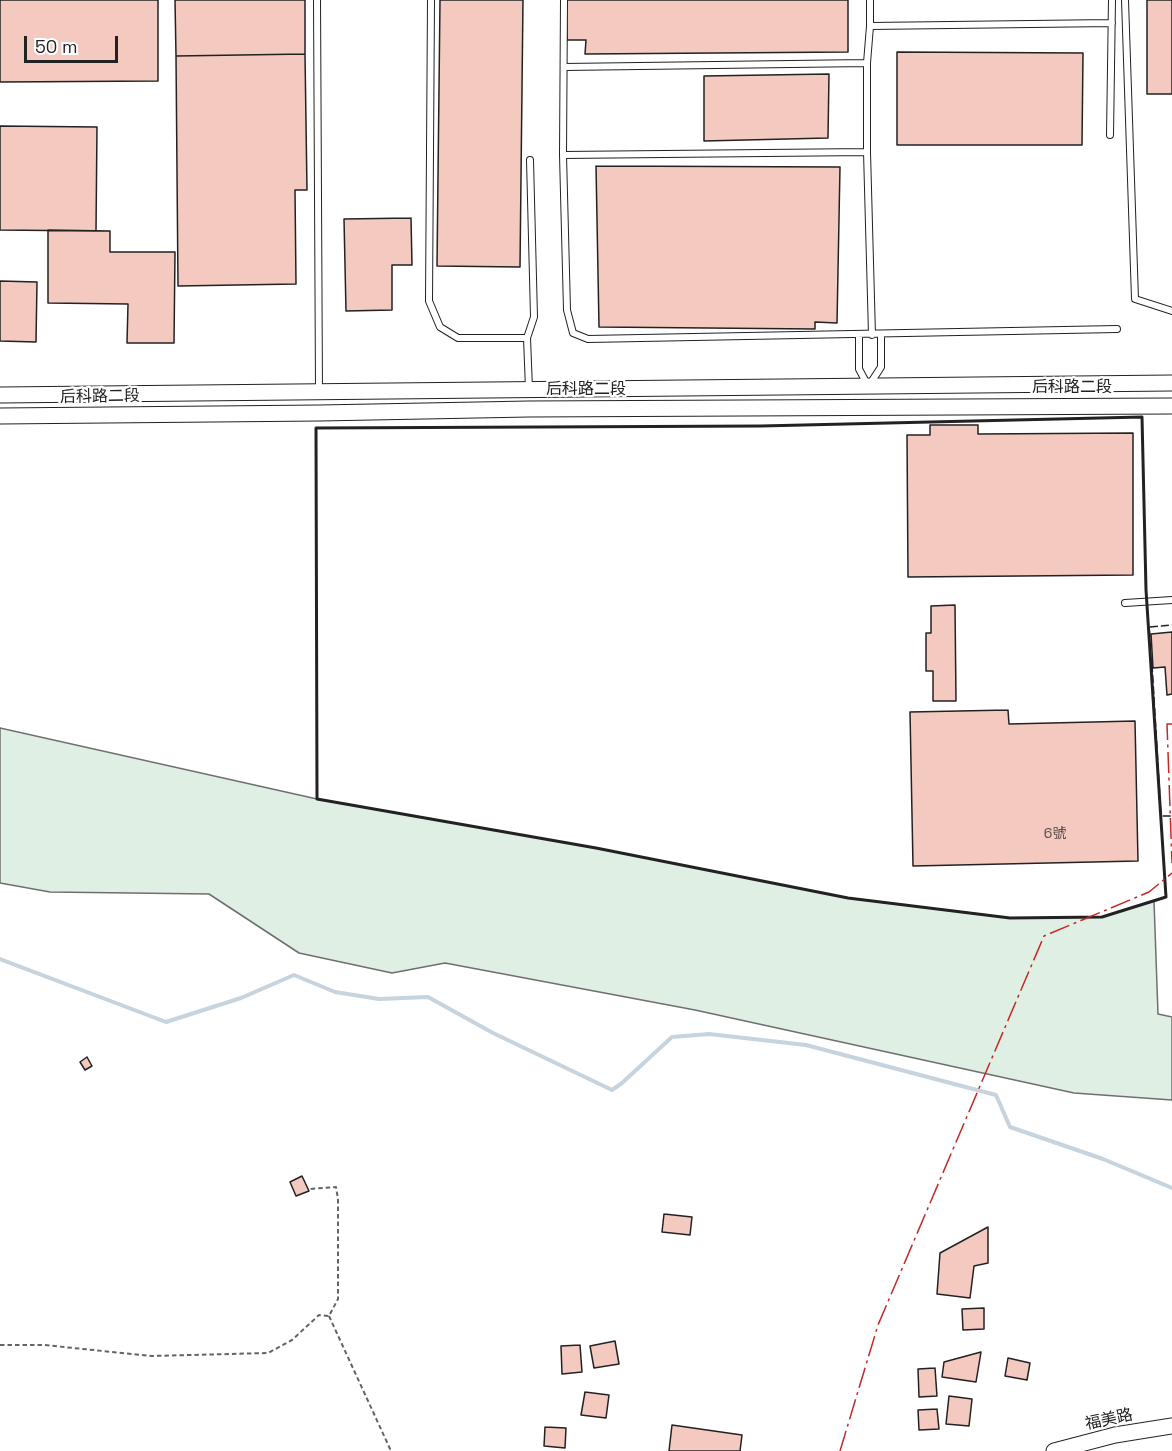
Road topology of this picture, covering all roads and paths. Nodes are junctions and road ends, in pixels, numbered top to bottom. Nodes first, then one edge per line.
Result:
1 (317, 0) edge
2 (431, 0) edge
3 (564, 0) edge
4 (870, 0) edge
5 (1112, 0) edge
6 (1125, 0) edge
7 (1112, 23) junction
8 (870, 26) junction
9 (867, 63) junction
10 (564, 66) junction
11 (1110, 135) dead end
12 (867, 152) junction
13 (563, 154) junction
14 (530, 160) dead end
15 (1172, 311) edge
16 (1117, 329) dead end
17 (859, 335) junction
18 (872, 335) junction
19 (881, 335) junction
20 (527, 338) junction
21 (1172, 383) edge
22 (868, 387) junction
23 (529, 390) junction
24 (319, 391) junction
25 (0, 395) edge
26 (1172, 406) edge
27 (868, 407) junction
28 (320, 413) junction
29 (0, 416) edge
30 (1172, 600) edge
31 (1125, 603) dead end
32 (310, 1189) dead end
33 (329, 1316) junction
34 (0, 1345) edge
35 (1172, 1426) edge
36 (391, 1451) edge
37 (1054, 1451) edge

1 - 24 lane
2 - 20 lane
3 - 10 lane
4 - 8 lane
5 - 7 lane
6 - 15 lane
7 - 8 lane
7 - 11 lane
8 - 9 lane
9 - 10 lane
9 - 12 lane
10 - 13 lane
12 - 13 lane
12 - 18 lane
13 - 17 lane
14 - 20 lane
16 - 19 lane
17 - 18 lane
17 - 22 lane
18 - 19 lane
19 - 22 lane
20 - 23 lane
21 - 22 street, 后科路二段
22 - 23 street, 后科路二段
22 - 27 street
23 - 24 street, 后科路二段
24 - 25 street, 后科路二段
24 - 28 street
26 - 27 street, 后科路二段
27 - 28 street, 后科路二段
28 - 29 street, 后科路二段
30 - 31 lane
32 - 33 path
33 - 34 path
33 - 36 path
35 - 37 street, 福美路

